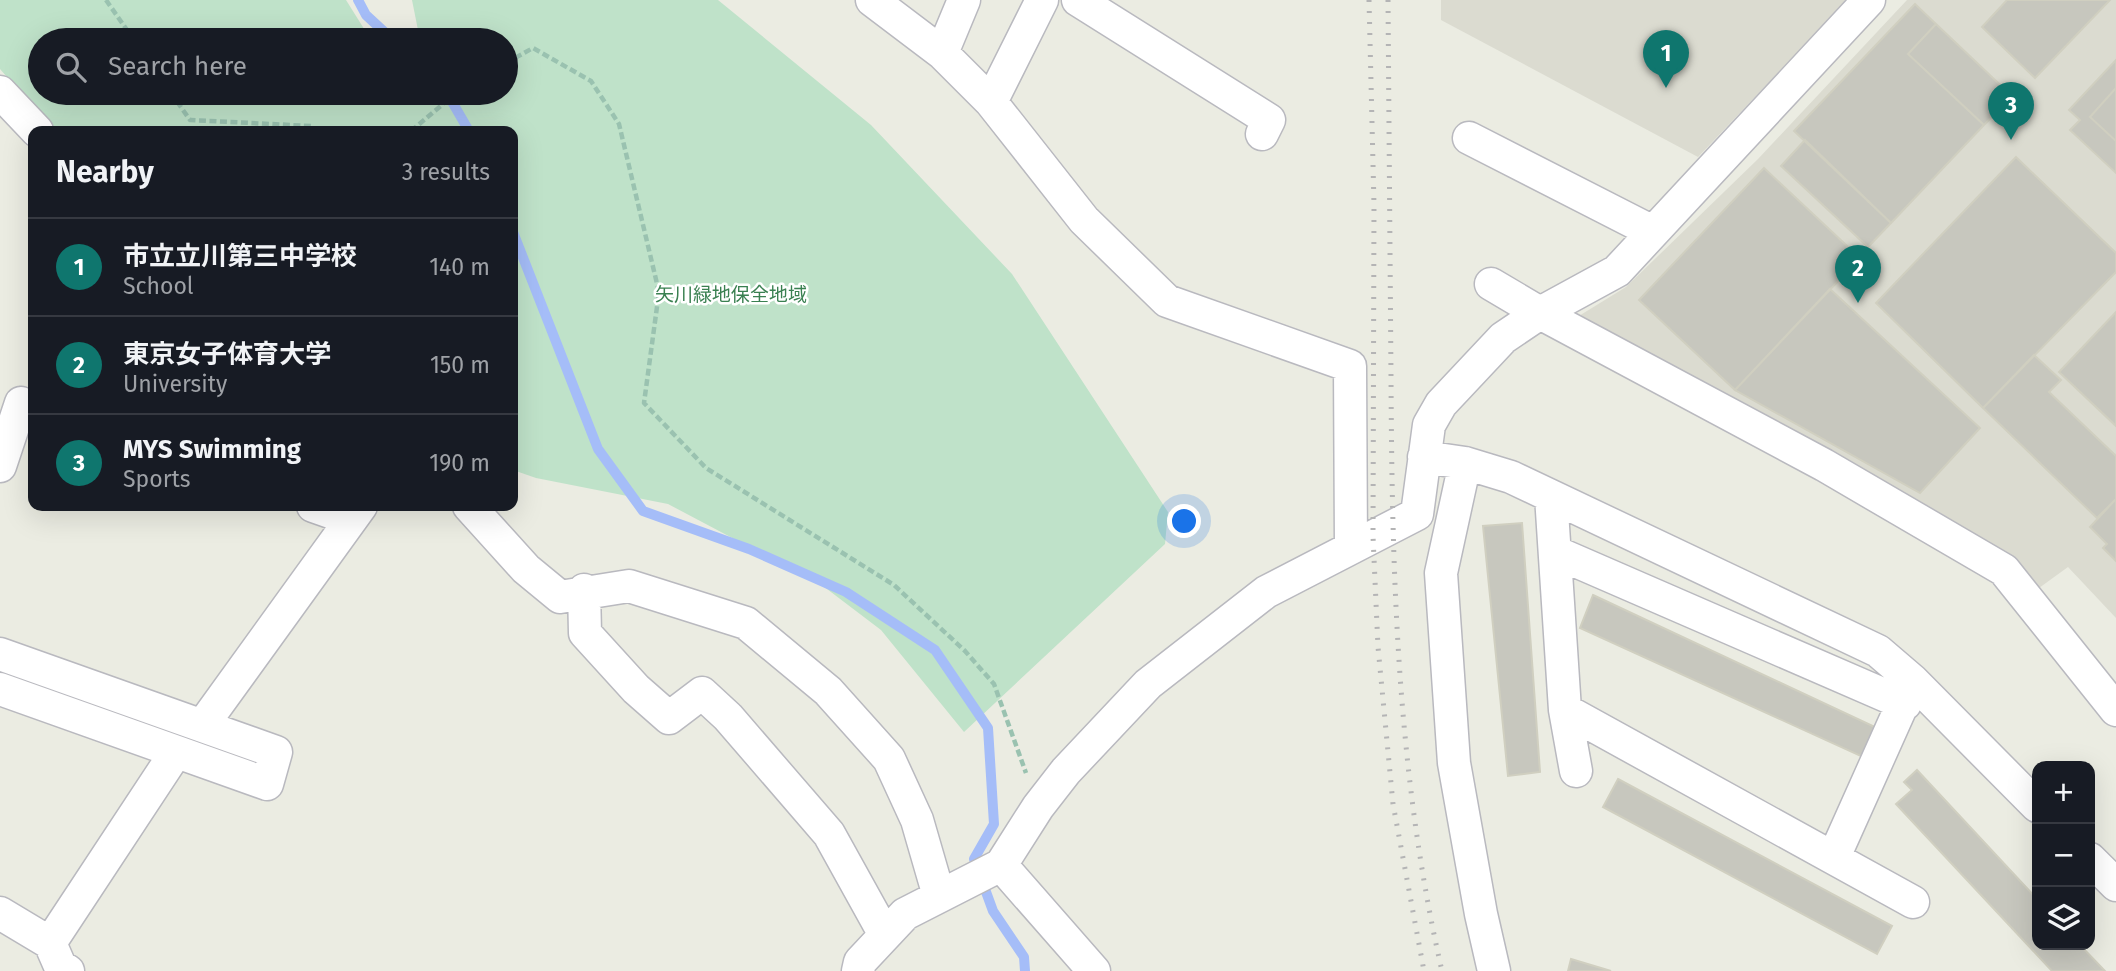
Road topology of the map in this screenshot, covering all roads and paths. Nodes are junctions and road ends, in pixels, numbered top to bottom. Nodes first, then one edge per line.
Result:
1 (106, 0) edge
2 (872, 0) edge
3 (964, 0) edge
4 (1042, 0) edge
5 (1078, 0) edge
6 (1869, 0) edge
7 (126, 28) edge
8 (942, 53) junction
9 (518, 56) edge
10 (0, 92) edge
11 (991, 102) junction
12 (179, 105) edge
13 (442, 105) edge
14 (32, 126) edge
15 (312, 126) edge
16 (417, 126) edge
17 (1262, 134) dead end
18 (1469, 138) dead end
19 (1653, 232) junction
20 (1491, 284) dead end
21 (1539, 313) junction
22 (18, 402) edge
23 (1423, 457) junction
24 (1465, 463) junction
25 (0, 466) edge
26 (1551, 496) junction
27 (474, 511) edge
28 (356, 512) edge
29 (1350, 548) junction
30 (1555, 552) junction
31 (584, 590) junction
32 (0, 654) edge
33 (0, 689) edge
34 (1909, 692) junction
35 (1565, 710) junction
36 (2116, 710) edge
37 (202, 726) junction
38 (176, 752) junction
39 (1576, 771) dead end
40 (2032, 802) edge
41 (1038, 807) junction
42 (1834, 857) junction
43 (2095, 864) edge
44 (1000, 866) junction
45 (2116, 885) edge
46 (951, 891) junction
47 (1913, 902) dead end
48 (0, 913) edge
49 (885, 935) junction
50 (50, 943) junction
51 (68, 971) edge
52 (858, 971) edge
53 (1094, 971) edge
54 (1494, 971) edge

1 - 7 path
2 - 8 street
3 - 8 street
4 - 11 street
5 - 17 street
6 - 19 street
8 - 11 street
9 - 41 path
10 - 14 street
11 - 29 street
12 - 15 path
13 - 16 path
18 - 19 street
19 - 21 street
20 - 21 street
21 - 23 street
21 - 36 street
22 - 25 street
23 - 24 street
23 - 29 street
24 - 26 street
24 - 54 street
26 - 30 street
26 - 34 street
27 - 31 street
28 - 37 street
29 - 41 street
30 - 34 street
30 - 35 street
31 - 46 street
31 - 49 street
32 - 37 street
33 - 38 street
34 - 40 street
34 - 42 street
35 - 39 street
35 - 42 street
37 - 38 street
38 - 50 street
41 - 44 street
42 - 47 street
43 - 45 street
44 - 46 street
44 - 53 street
46 - 49 street
48 - 50 street
49 - 52 street
50 - 51 street

